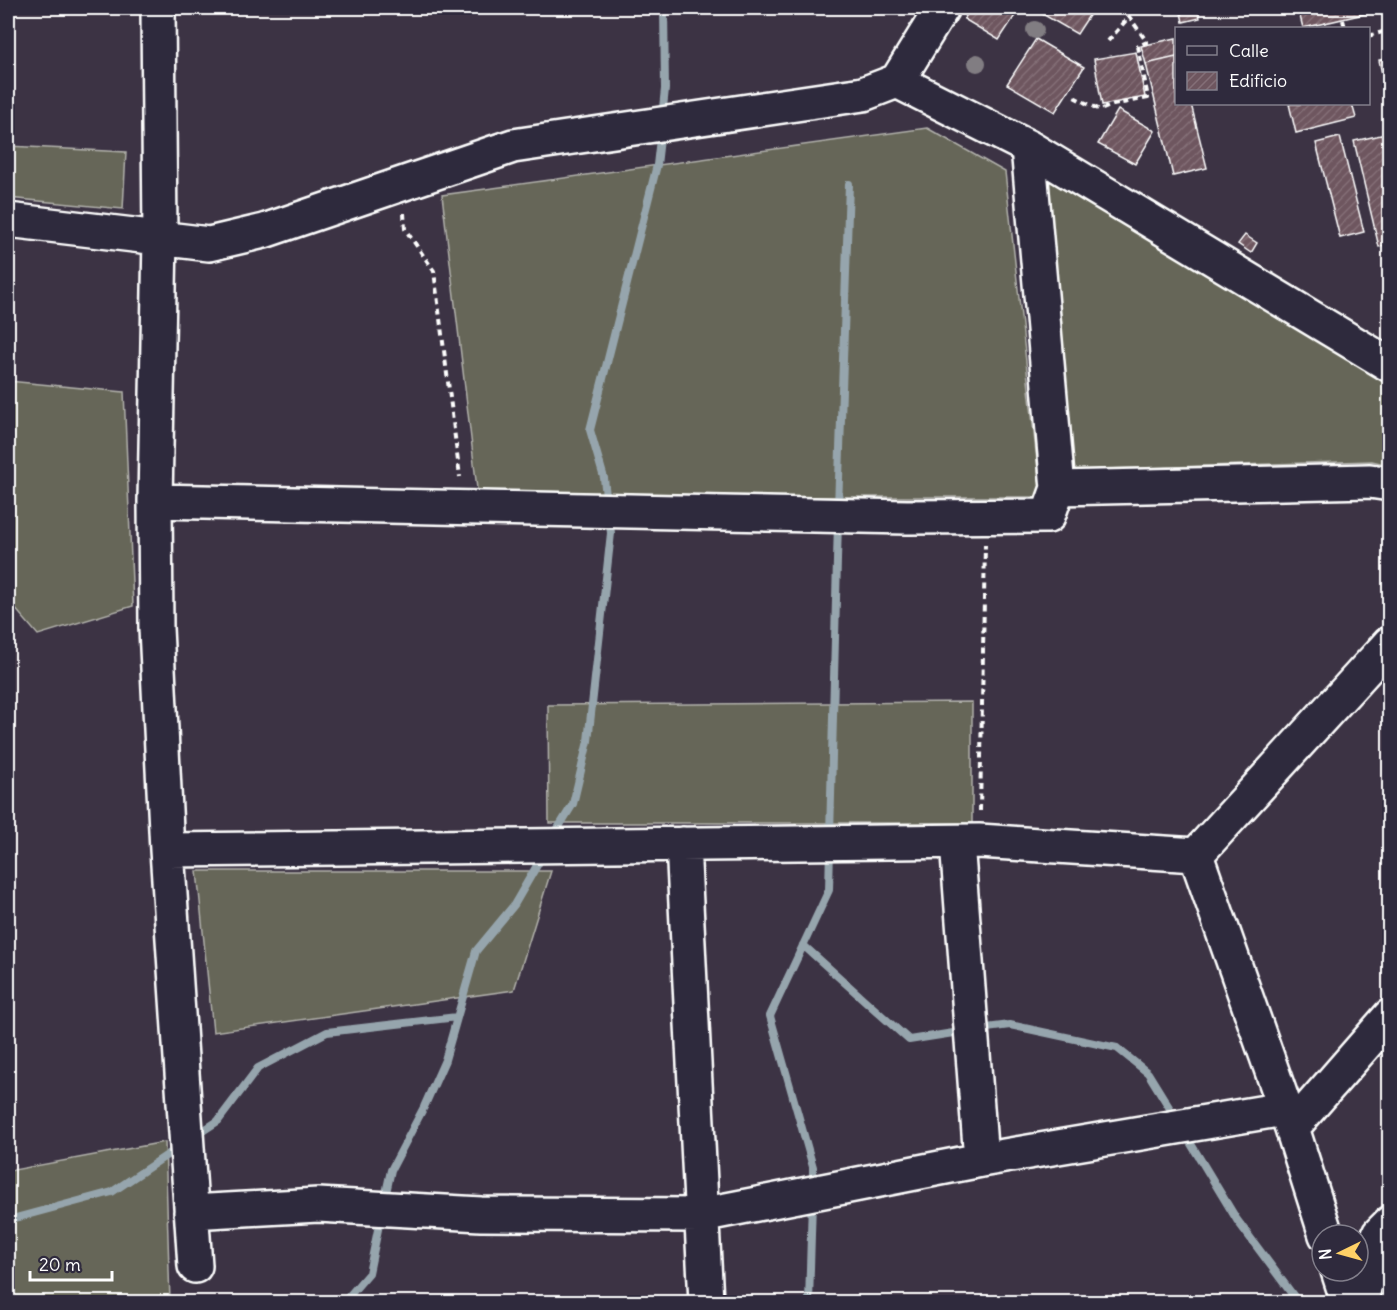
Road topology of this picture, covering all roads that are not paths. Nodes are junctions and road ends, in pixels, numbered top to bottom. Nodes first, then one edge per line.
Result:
1 (158, 8) edge
2 (942, 8) edge
3 (897, 81) junction
4 (1028, 147) junction
5 (8, 220) edge
6 (160, 237) junction
7 (1389, 365) edge
8 (1389, 484) edge
9 (1058, 488) junction
10 (155, 501) junction
11 (1389, 643) edge
12 (968, 841) junction
13 (683, 844) junction
14 (167, 850) junction
15 (1196, 855) junction
16 (1389, 1016) edge
17 (1288, 1118) junction
18 (981, 1160) junction
19 (191, 1212) junction
20 (701, 1215) junction
21 (1389, 1222) edge
22 (1322, 1223) edge
23 (195, 1266) dead end
24 (1342, 1283) edge
25 (706, 1302) edge
26 (1348, 1302) edge
27 (1361, 1302) edge

1 - 6 street
2 - 3 street
3 - 4 street
3 - 6 street
4 - 7 street
4 - 9 street
5 - 6 street
6 - 10 street
8 - 9 street
9 - 10 street
10 - 14 street
11 - 15 street
12 - 13 street
12 - 15 street
12 - 18 street
13 - 14 street
13 - 20 street
14 - 19 street
15 - 17 street
16 - 17 street
17 - 18 street
17 - 22 street
18 - 20 street
19 - 20 street
19 - 23 street
20 - 25 street
21 - 27 street
24 - 26 street

